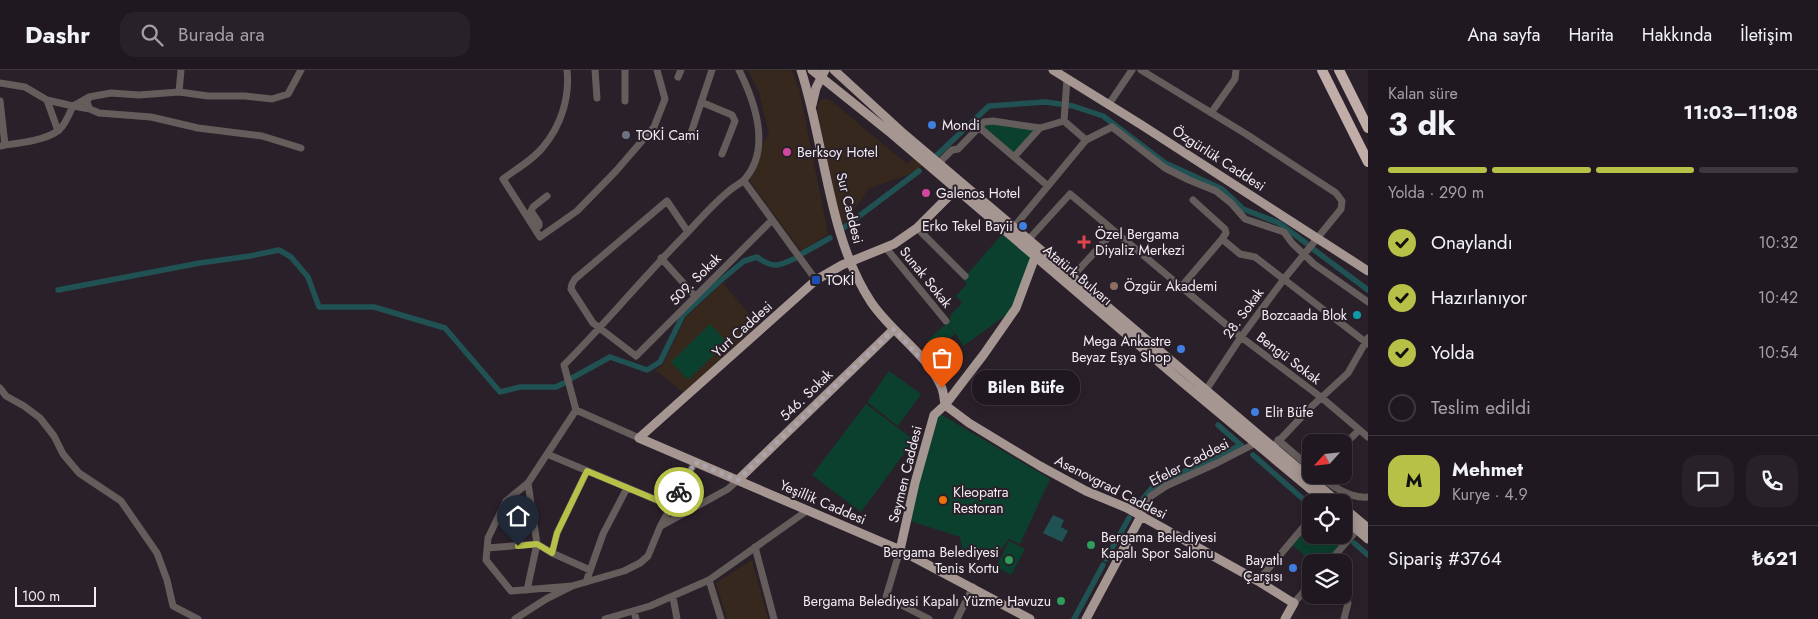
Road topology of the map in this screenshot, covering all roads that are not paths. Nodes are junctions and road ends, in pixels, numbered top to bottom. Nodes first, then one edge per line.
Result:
1 (181, 70) edge
2 (301, 70) edge
3 (567, 70) edge
4 (595, 70) edge
5 (625, 70) edge
6 (657, 70) edge
7 (712, 70) edge
8 (739, 70) edge
9 (801, 70) edge
10 (812, 70) edge
11 (834, 70) edge
12 (1053, 70) edge
13 (1132, 70) edge
14 (1141, 70) edge
15 (1237, 70) edge
16 (1322, 70) edge
17 (1339, 70) edge
18 (823, 74) edge
19 (1067, 79) junction
20 (0, 83) edge
21 (179, 92) junction
22 (89, 97) junction
23 (597, 98) dead end
24 (0, 100) edge
25 (47, 100) junction
26 (625, 101) dead end
27 (700, 102) junction
28 (1109, 104) junction
29 (73, 106) junction
30 (812, 108) junction
31 (90, 109) junction
32 (1212, 113) junction
33 (1064, 121) junction
34 (980, 128) junction
35 (1040, 128) junction
36 (1368, 128) edge
37 (58, 131) junction
38 (689, 139) dead end
39 (1086, 140) junction
40 (2, 146) edge
41 (301, 148) dead end
42 (722, 154) dead end
43 (1014, 157) junction
44 (1368, 162) edge
45 (939, 163) junction
46 (744, 181) junction
47 (1048, 186) junction
48 (956, 190) junction
49 (547, 196) dead end
50 (1193, 200) dead end
51 (772, 220) junction
52 (1014, 227) junction
53 (917, 228) junction
54 (535, 229) junction
55 (1114, 231) junction
56 (688, 232) junction
57 (1317, 238) junction
58 (1029, 239) junction
59 (1222, 239) junction
60 (886, 248) junction
61 (1304, 253) junction
62 (1035, 257) junction
63 (661, 258) junction
64 (851, 262) junction
65 (1368, 271) edge
66 (966, 276) dead end
67 (1072, 277) junction
68 (1284, 279) junction
69 (816, 280) junction
70 (1181, 287) junction
71 (695, 296) junction
72 (1368, 302) edge
73 (946, 321) dead end
74 (600, 329) junction
75 (894, 329) junction
76 (1241, 337) junction
77 (1367, 341) edge
78 (0, 388) edge
79 (1206, 390) junction
80 (1322, 398) junction
81 (945, 405) junction
82 (576, 410) junction
83 (1359, 430) junction
84 (1352, 437) edge
85 (1368, 437) edge
86 (639, 438) junction
87 (1256, 443) junction
88 (1276, 444) junction
89 (547, 454) junction
90 (695, 462) junction
91 (1302, 462) edge
92 (1302, 466) edge
93 (587, 471) junction
94 (738, 480) junction
95 (528, 483) junction
96 (1321, 484) edge
97 (1328, 484) edge
98 (627, 488) junction
99 (1316, 494) edge
100 (1331, 494) edge
101 (1368, 497) edge
102 (671, 506) junction
103 (808, 510) junction
104 (1352, 515) edge
105 (1140, 516) junction
106 (1352, 525) edge
107 (660, 527) junction
108 (1368, 528) edge
109 (1302, 529) edge
110 (1357, 530) junction
111 (1368, 539) edge
112 (537, 544) junction
113 (755, 547) junction
114 (487, 548) junction
115 (900, 550) junction
116 (552, 553) junction
117 (1336, 554) edge
118 (590, 570) junction
119 (709, 580) junction
120 (1258, 581) junction
121 (586, 582) junction
122 (572, 586) junction
123 (973, 587) junction
124 (527, 590) junction
125 (1302, 594) edge
126 (673, 597) junction
127 (1294, 603) junction
128 (1348, 604) edge
129 (634, 611) junction
130 (198, 619) edge
131 (515, 619) edge
132 (605, 619) edge
133 (636, 619) edge
134 (678, 619) edge
135 (721, 619) edge
136 (774, 619) edge
137 (929, 619) edge
138 (957, 619) edge
139 (1030, 619) edge
140 (1086, 619) edge
141 (1285, 619) edge
142 (1344, 619) edge

1 - 21 street
2 - 21 street
3 - 54 street
4 - 23 street
5 - 26 street
6 - 54 street
7 - 27 street
8 - 46 street
9 - 30 main road, Sur Caddesi
10 - 18 main road, Atatürk Bulvarı
11 - 45 main road, Atatürk Bulvarı
12 - 19 main road, Özgürlük Caddesi
13 - 28 street
14 - 32 street
15 - 32 street
16 - 44 highway
17 - 36 highway
18 - 30 main road, Sur Caddesi
18 - 48 main road, Atatürk Bulvarı
19 - 28 main road, Özgürlük Caddesi
19 - 33 street
20 - 25 street
21 - 22 street
22 - 29 street
22 - 31 street
24 - 40 street
25 - 29 street
25 - 37 street
27 - 38 street
27 - 42 street
28 - 57 main road, Özgürlük Caddesi
29 - 31 street
29 - 37 street
30 - 64 main road, Sur Caddesi
31 - 41 street
32 - 57 street, 28. Sokak
33 - 35 street
33 - 39 street
34 - 35 street
34 - 43 street
34 - 45 street
35 - 43 street
37 - 40 street
39 - 47 street
39 - 61 street
43 - 47 street
45 - 52 main road, Atatürk Bulvarı
46 - 51 street
46 - 56 street
47 - 52 street
48 - 53 main road, Yurt Caddesi
48 - 62 main road, Atatürk Bulvarı
49 - 54 street
50 - 59 street
51 - 69 street
51 - 71 street, 509. Sokak
52 - 58 main road, Atatürk Bulvarı
53 - 60 main road, Yurt Caddesi
53 - 66 street
55 - 58 street, Bengü Sokak
55 - 67 street
55 - 70 street, Bengü Sokak
56 - 63 street
56 - 74 street
57 - 61 street, 28. Sokak
57 - 65 main road, Özgürlük Caddesi
58 - 67 main road, Atatürk Bulvarı
59 - 68 street
59 - 70 street
60 - 64 main road, Yurt Caddesi
60 - 73 street, Sunak Sokak
61 - 68 street, 28. Sokak
61 - 72 street
62 - 81 main road, Seymen Caddesi
62 - 87 main road, Atatürk Bulvarı
63 - 71 street
63 - 74 street
64 - 69 main road, Yurt Caddesi
64 - 75 main road, Sur Caddesi
67 - 79 main road, Atatürk Bulvarı
68 - 76 street, 28. Sokak
68 - 77 street
69 - 86 main road, Yurt Caddesi
70 - 76 street, Bengü Sokak
71 - 74 street, 509. Sokak
74 - 82 street
75 - 81 main road, Sur Caddesi
75 - 94 main road, 546. Sokak
76 - 79 street, 28. Sokak
76 - 80 street, Bengü Sokak
77 - 80 street
78 - 130 street
79 - 88 main road, Atatürk Bulvarı
80 - 83 street, Bengü Sokak
80 - 88 street
81 - 105 main road, Asenovgrad Caddesi
81 - 115 main road, Seymen Caddesi
82 - 86 street
82 - 89 street
83 - 84 street
83 - 85 street, Bengü Sokak
86 - 90 main road
87 - 99 main road, Atatürk Bulvarı
87 - 105 street, Efeler Caddesi
88 - 91 street
88 - 92 main road, Atatürk Bulvarı
89 - 93 street
89 - 95 street
90 - 94 main road
90 - 102 street
93 - 98 street
93 - 116 street
94 - 103 main road, Yeşillik Caddesi
94 - 107 street
95 - 112 street
95 - 114 street
96 - 100 main road, Atatürk Bulvarı
97 - 101 street
98 - 102 street
98 - 118 street
102 - 107 street
103 - 113 street
103 - 115 main road, Yeşillik Caddesi
104 - 108 main road
105 - 120 main road, Asenovgrad Caddesi
105 - 140 main road, Efeler Caddesi
106 - 110 main road
107 - 121 street
109 - 120 street
110 - 111 main road
110 - 117 street
112 - 114 street
112 - 116 street
112 - 124 street
113 - 119 street
113 - 136 street
114 - 124 street
115 - 123 main road, Yeşillik Caddesi
115 - 137 street
116 - 118 street
118 - 121 street
119 - 126 street
119 - 135 street
120 - 127 main road, Asenovgrad Caddesi
121 - 122 street
122 - 124 street
122 - 131 street
123 - 138 street
123 - 139 main road, Yeşillik Caddesi
125 - 127 street
126 - 129 street
126 - 134 street
127 - 141 main road
128 - 142 street
129 - 132 street
129 - 133 street

